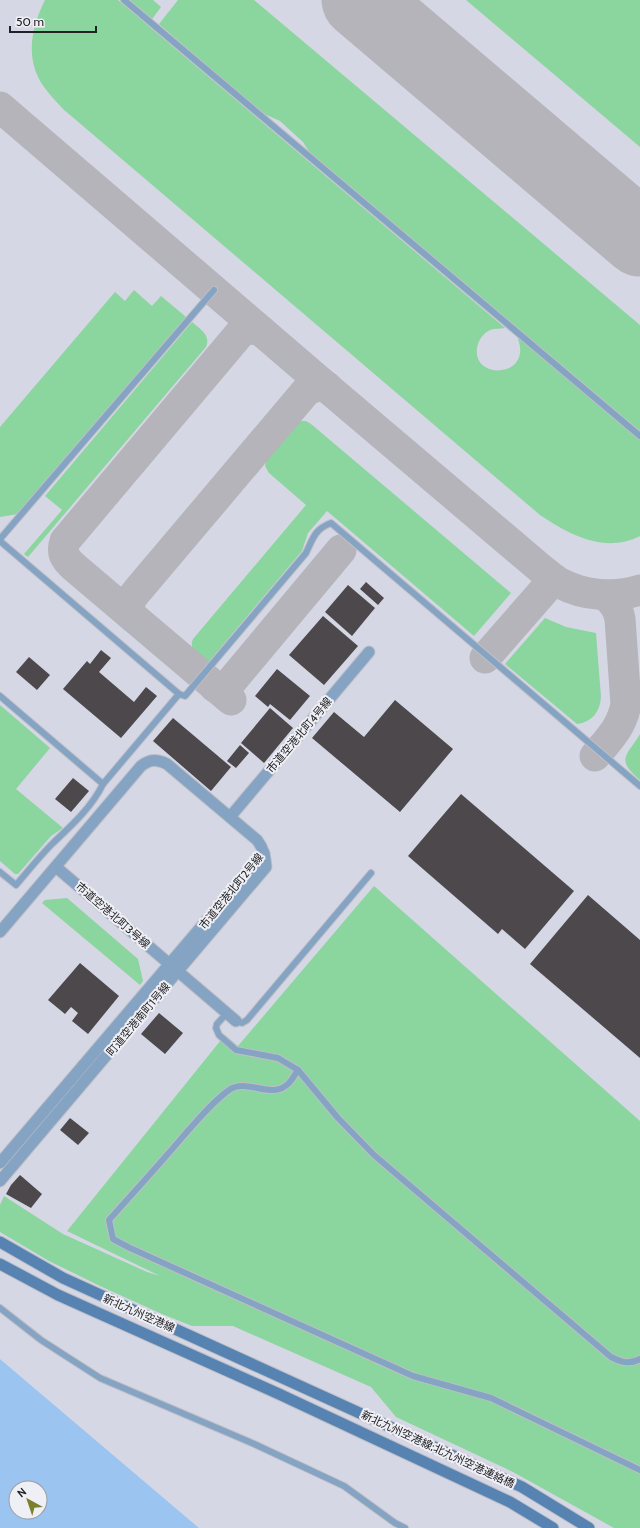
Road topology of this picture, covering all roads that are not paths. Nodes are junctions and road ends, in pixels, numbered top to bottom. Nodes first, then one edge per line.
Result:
1 (124, 0) edge
2 (214, 290) dead end
3 (640, 436) edge
4 (0, 540) edge
5 (369, 652) dead end
6 (179, 694) junction
7 (0, 696) edge
8 (103, 784) junction
9 (640, 786) edge
10 (230, 817) junction
11 (56, 867) junction
12 (0, 872) edge
13 (371, 873) dead end
14 (0, 932) edge
15 (174, 968) junction
16 (227, 1013) junction
17 (236, 1021) joint
18 (298, 1070) junction
19 (0, 1163) edge
20 (0, 1180) edge
21 (0, 1242) edge
22 (0, 1264) edge
23 (0, 1308) edge
24 (640, 1358) edge
25 (282, 1378) joint
26 (279, 1394) joint
27 (640, 1470) edge
28 (405, 1528) edge
29 (553, 1528) edge
30 (589, 1528) edge

1 - 3 lane
2 - 4 lane
4 - 6 lane
5 - 10 street, 市道空港北町4号線
6 - 8 lane
6 - 9 lane
7 - 8 lane
8 - 12 lane
10 - 11 street, 市道空港北町2号線
10 - 15 street, 市道空港北町2号線
11 - 14 street, 市道空港北町2号線
11 - 15 street, 市道空港北町3号線
13 - 17 lane
15 - 16 street, 市道空港北町3号線
15 - 19 street, 市道空港北町2号線
15 - 20 street, 町道空港南町1号線
16 - 17 street, 市道空港北町3号線
16 - 18 lane
18 - 24 lane
18 - 27 lane
21 - 25 main road, 新北九州空港線
22 - 26 main road, 新北九州空港線
23 - 28 lane
25 - 30 main road, 新北九州空港線;北九州空港連絡橋
26 - 29 main road, 新北九州空港線;北九州空港連絡橋

